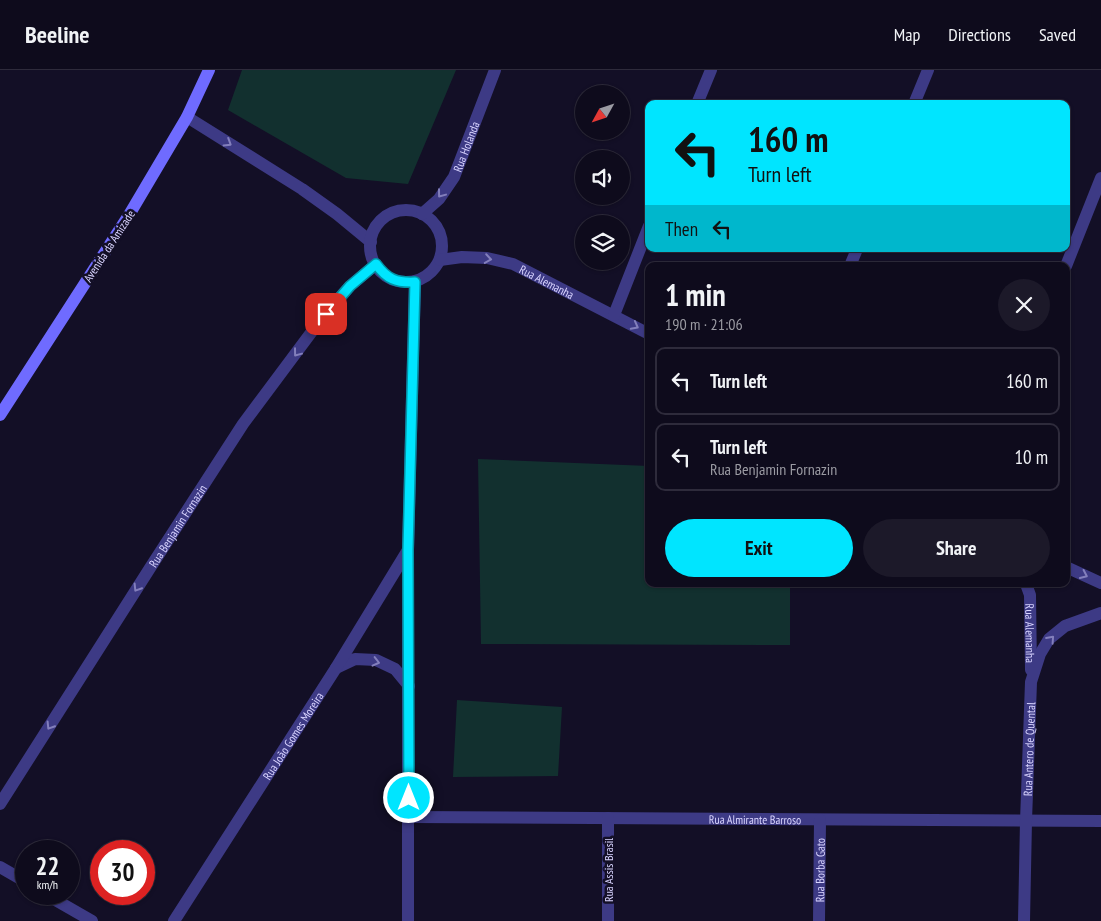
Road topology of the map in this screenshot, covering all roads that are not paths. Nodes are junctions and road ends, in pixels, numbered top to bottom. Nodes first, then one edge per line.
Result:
1 (209, 70) edge
2 (495, 70) edge
3 (711, 70) edge
4 (928, 70) edge
5 (699, 100) edge
6 (916, 100) edge
7 (187, 117) junction
8 (1101, 178) edge
9 (422, 214) junction
10 (645, 236) edge
11 (370, 242) junction
12 (440, 260) junction
13 (1068, 262) edge
14 (376, 264) junction
15 (415, 282) junction
16 (614, 315) junction
17 (645, 332) edge
18 (0, 416) edge
19 (408, 550) junction
20 (1070, 569) edge
21 (1101, 583) edge
22 (1027, 587) edge
23 (1101, 613) edge
24 (336, 668) junction
25 (1031, 682) junction
26 (409, 686) junction
27 (0, 804) edge
28 (409, 817) junction
29 (608, 818) junction
30 (820, 820) junction
31 (1026, 821) junction
32 (1101, 822) edge
33 (0, 867) edge
34 (15, 876) edge
35 (65, 905) edge
36 (92, 921) edge
37 (174, 921) edge
38 (408, 921) edge
39 (608, 921) edge
40 (819, 921) edge
41 (1024, 921) edge

1 - 7 main road, Avenida da Amizade
2 -> 9 street, Rua Holanda
3 - 5 street
4 - 6 street
7 -> 11 street
7 - 18 main road, Avenida da Amizade
8 - 13 street
9 - 11 street
9 - 12 street
10 - 16 street
11 - 14 street
12 - 15 street
12 -> 16 street, Rua Alemanha
14 - 15 street
14 -> 27 street, Rua Benjamin Fornazin
15 - 19 street
16 -> 17 street, Rua Alemanha
19 - 24 street, Rua João Gomes Moreira
19 - 26 street
20 -> 21 street
22 - 25 street, Rua Alemanha
25 -> 23 street, Rua Antero de Quental
24 -> 26 street
24 - 37 street, Rua João Gomes Moreira
25 - 31 street, Rua Antero de Quental
26 - 28 street
28 - 29 street, Rua Almirante Barroso
28 - 38 street
29 - 30 street, Rua Almirante Barroso
29 - 39 street, Rua Assis Brasil
30 - 31 street, Rua Almirante Barroso
30 - 40 street, Rua Borba Gato
31 - 32 street, Rua Almirante Barroso
31 - 41 street, Rua Antero de Quental
33 - 34 street
35 - 36 street

